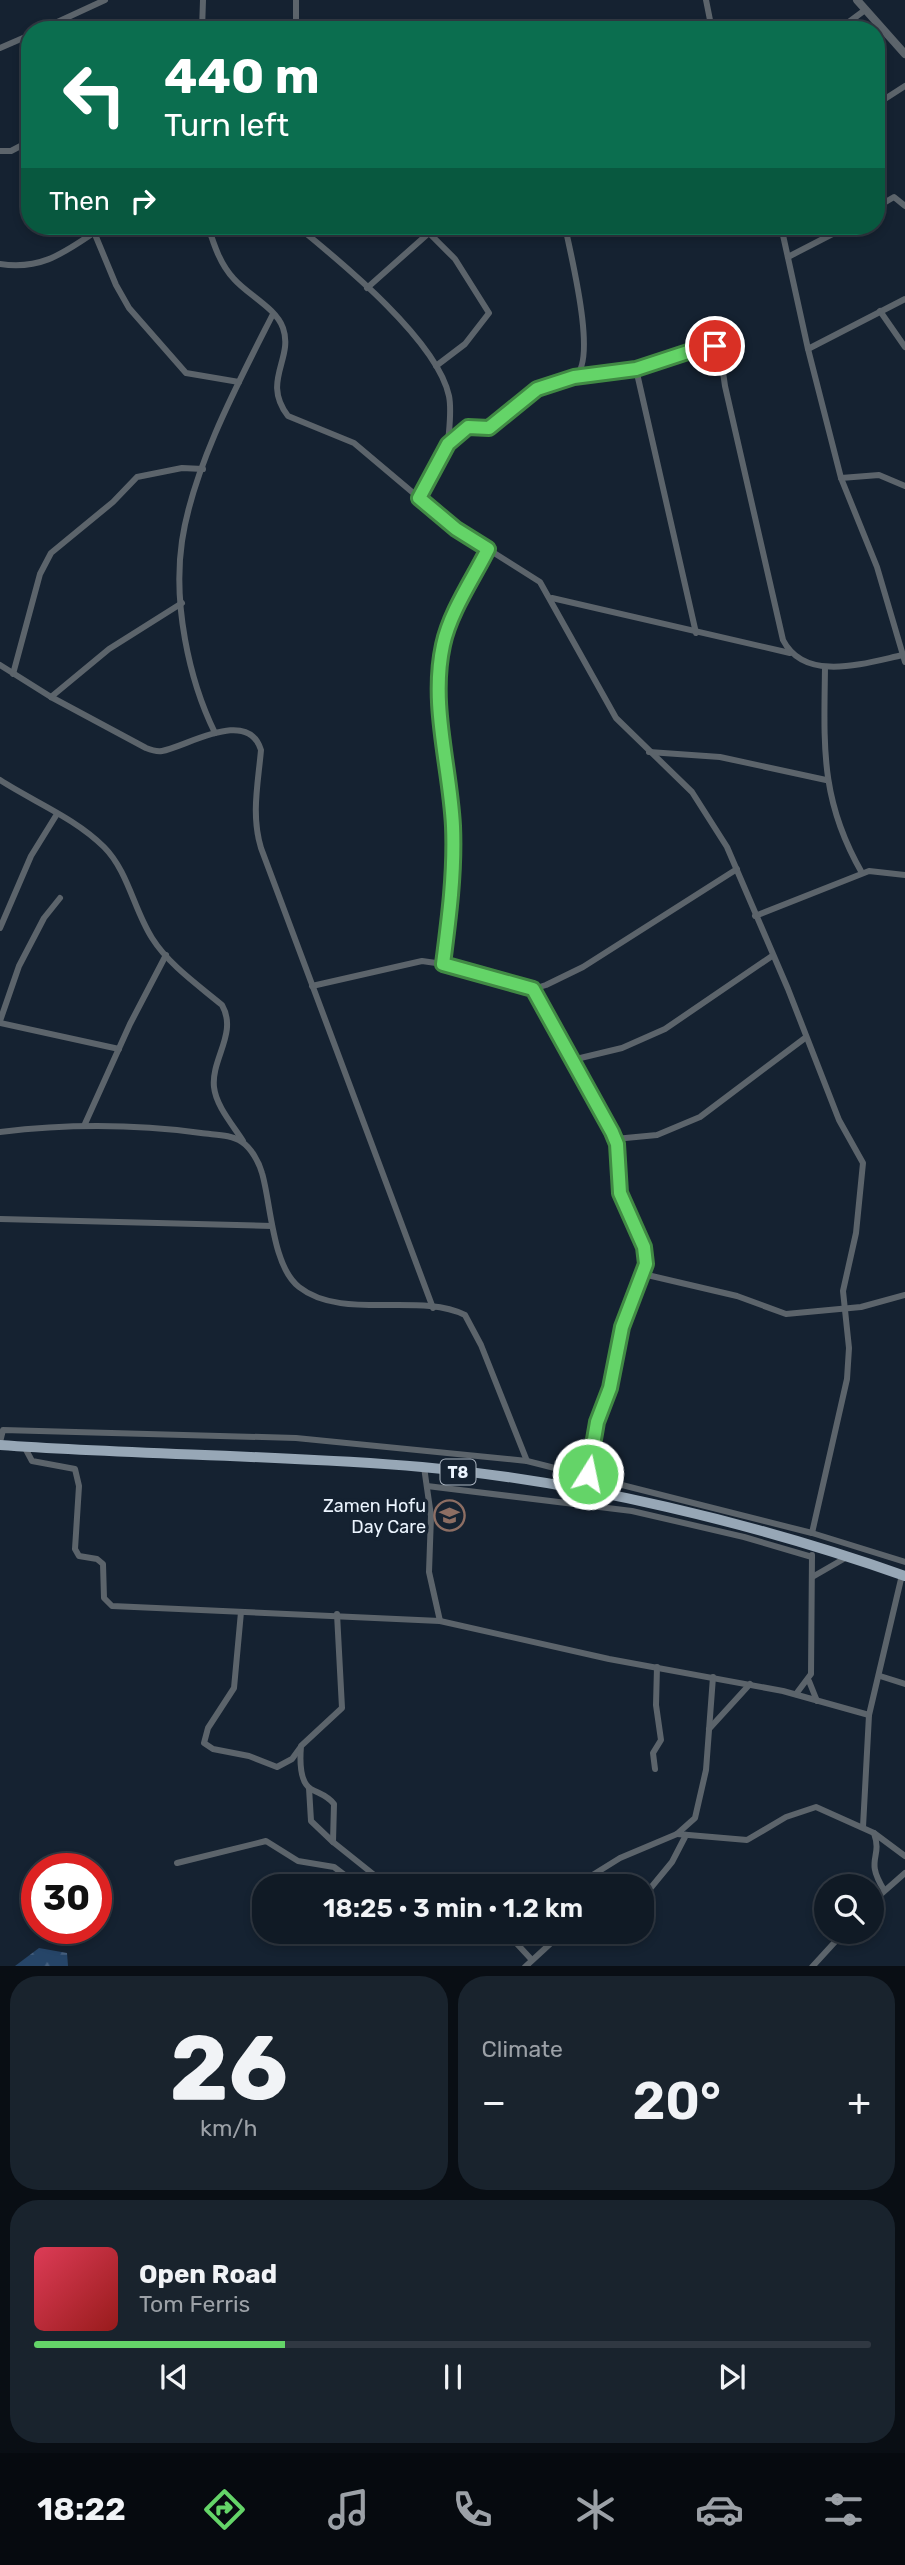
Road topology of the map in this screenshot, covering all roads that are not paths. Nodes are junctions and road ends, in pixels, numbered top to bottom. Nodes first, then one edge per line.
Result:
1 (105, 0) edge
2 (203, 0) edge
3 (296, 0) edge
4 (706, 0) edge
5 (857, 0) edge
6 (865, 10) junction
7 (60, 21) edge
8 (202, 21) edge
9 (296, 21) edge
10 (710, 21) edge
11 (850, 21) edge
12 (875, 21) edge
13 (885, 32) edge
14 (21, 39) edge
15 (0, 48) edge
16 (905, 54) edge
17 (905, 86) edge
18 (885, 99) edge
19 (21, 146) edge
20 (0, 151) edge
21 (885, 202) edge
22 (905, 206) edge
23 (89, 235) edge
24 (95, 235) edge
25 (211, 235) edge
26 (307, 235) edge
27 (430, 235) edge
28 (432, 235) edge
29 (566, 235) edge
30 (783, 235) edge
31 (831, 235) edge
32 (788, 257) junction
33 (0, 264) edge
34 (367, 288) junction
35 (905, 299) edge
36 (880, 311) junction
37 (273, 314) junction
38 (905, 347) edge
39 (808, 349) junction
40 (436, 366) junction
41 (636, 369) junction
42 (574, 377) junction
43 (239, 382) junction
44 (448, 444) junction
45 (203, 468) junction
46 (841, 478) junction
47 (905, 486) edge
48 (419, 498) junction
49 (488, 549) junction
50 (551, 598) junction
51 (182, 603) junction
52 (896, 630) junction
53 (905, 630) edge
54 (696, 633) junction
55 (790, 653) junction
56 (904, 659) edge
57 (0, 665) edge
58 (825, 667) junction
59 (13, 674) junction
60 (51, 697) junction
61 (215, 733) junction
62 (649, 752) junction
63 (0, 780) edge
64 (826, 780) junction
65 (57, 814) junction
66 (737, 869) junction
67 (862, 873) junction
68 (905, 874) edge
69 (60, 898) dead end
70 (755, 916) junction
71 (0, 928) edge
72 (166, 955) junction
73 (772, 956) junction
74 (443, 964) junction
75 (312, 986) junction
76 (533, 989) junction
77 (0, 1022) edge
78 (805, 1038) junction
79 (118, 1049) junction
80 (572, 1060) junction
81 (84, 1126) junction
82 (0, 1132) edge
83 (615, 1139) junction
84 (244, 1143) junction
85 (0, 1219) edge
86 (272, 1226) junction
87 (643, 1274) junction
88 (905, 1295) edge
89 (433, 1308) junction
90 (845, 1309) junction
91 (1, 1430) edge
92 (0, 1443) edge
93 (23, 1446) junction
94 (527, 1461) junction
95 (424, 1468) junction
96 (588, 1474) junction
97 (427, 1486) junction
98 (812, 1533) junction
99 (812, 1552) junction
100 (847, 1557) junction
101 (905, 1562) edge
102 (814, 1576) junction
103 (904, 1576) edge
104 (241, 1612) junction
105 (337, 1614) junction
106 (440, 1620) junction
107 (656, 1667) junction
108 (880, 1675) junction
109 (713, 1677) junction
110 (809, 1681) junction
111 (750, 1684) junction
112 (905, 1684) edge
113 (796, 1694) junction
114 (817, 1701) junction
115 (869, 1715) junction
116 (708, 1730) junction
117 (301, 1746) junction
118 (655, 1769) dead end
119 (309, 1788) junction
120 (863, 1827) junction
121 (874, 1833) junction
122 (677, 1834) junction
123 (686, 1835) junction
124 (333, 1843) junction
125 (905, 1856) edge
126 (177, 1863) dead end
127 (905, 1873) edge
128 (343, 1874) edge
129 (372, 1874) edge
130 (597, 1874) edge
131 (875, 1874) edge
132 (654, 1884) edge
133 (884, 1890) edge
134 (517, 1944) edge
135 (549, 1944) edge
136 (833, 1944) edge
137 (531, 1959) junction
138 (525, 1966) edge
139 (813, 1966) edge

1 - 7 street
2 - 8 street
3 - 9 street
4 - 10 street
5 - 6 street
6 - 11 street
6 - 12 street
13 - 16 street
14 - 15 street
17 - 18 street
19 - 20 street
21 - 22 street
23 - 33 street
24 - 43 street
25 - 37 street
26 - 34 street
27 - 34 street
28 - 40 street
29 - 42 street
30 - 32 street
31 - 32 street
32 - 39 street
34 - 40 street
35 - 36 street
36 - 38 street
36 - 39 street
37 - 43 street
37 - 48 street
39 - 46 street
40 - 44 street
41 - 42 street
41 - 54 street
41 - 55 street
42 - 44 street
43 - 45 street
44 - 48 street
45 - 51 street
45 - 59 street
46 - 47 street
46 - 52 street
48 - 49 street
49 - 50 street
49 - 74 street
50 - 54 street
50 - 62 street
51 - 60 street
51 - 61 street
52 - 53 street
52 - 56 street
54 - 55 street
55 - 58 street
56 - 58 street
57 - 59 street
58 - 64 street
59 - 60 street
60 - 61 street
61 - 75 street
62 - 64 street
62 - 66 street
63 - 65 street
64 - 67 street
65 - 71 street
65 - 72 street
66 - 70 street
66 - 76 street
67 - 68 street
67 - 70 street
69 - 77 street
70 - 73 street
72 - 79 street
72 - 84 street
73 - 78 street
73 - 80 street
74 - 75 street
74 - 76 street
75 - 89 street
76 - 80 street
77 - 79 street
78 - 83 street
78 - 90 street
79 - 81 street
80 - 83 street
81 - 82 street
81 - 84 street
83 - 87 street
84 - 86 street
85 - 86 street
86 - 89 street
87 - 90 street
87 - 96 street
88 - 90 street
89 - 94 street
90 - 98 street
91 - 92 street
91 - 94 street
92 - 93 main road, T8
93 - 95 main road, T8
93 - 104 street
94 - 96 street
95 - 97 street
95 - 99 main road, T8
96 - 98 street
97 - 99 street
97 - 106 street
98 - 101 street
99 - 100 main road, T8
99 - 102 street
100 - 102 street
100 - 103 main road, T8
102 - 110 street
103 - 108 street
104 - 105 street
104 - 117 street
105 - 106 street
105 - 117 street
106 - 107 street
107 - 109 street
107 - 118 street
108 - 112 street
108 - 115 street
109 - 111 street
109 - 116 street
110 - 113 street
110 - 114 street
111 - 113 street
111 - 116 street
113 - 114 street
114 - 115 street
115 - 120 street
116 - 122 street
117 - 119 street
119 - 124 street
119 - 124 street
120 - 121 street
120 - 123 street
121 - 125 street
121 - 131 street
122 - 123 street
122 - 130 street
123 - 132 street
124 - 129 street
126 - 128 street
127 - 133 street
134 - 137 street
135 - 137 street
136 - 139 street
137 - 138 street

